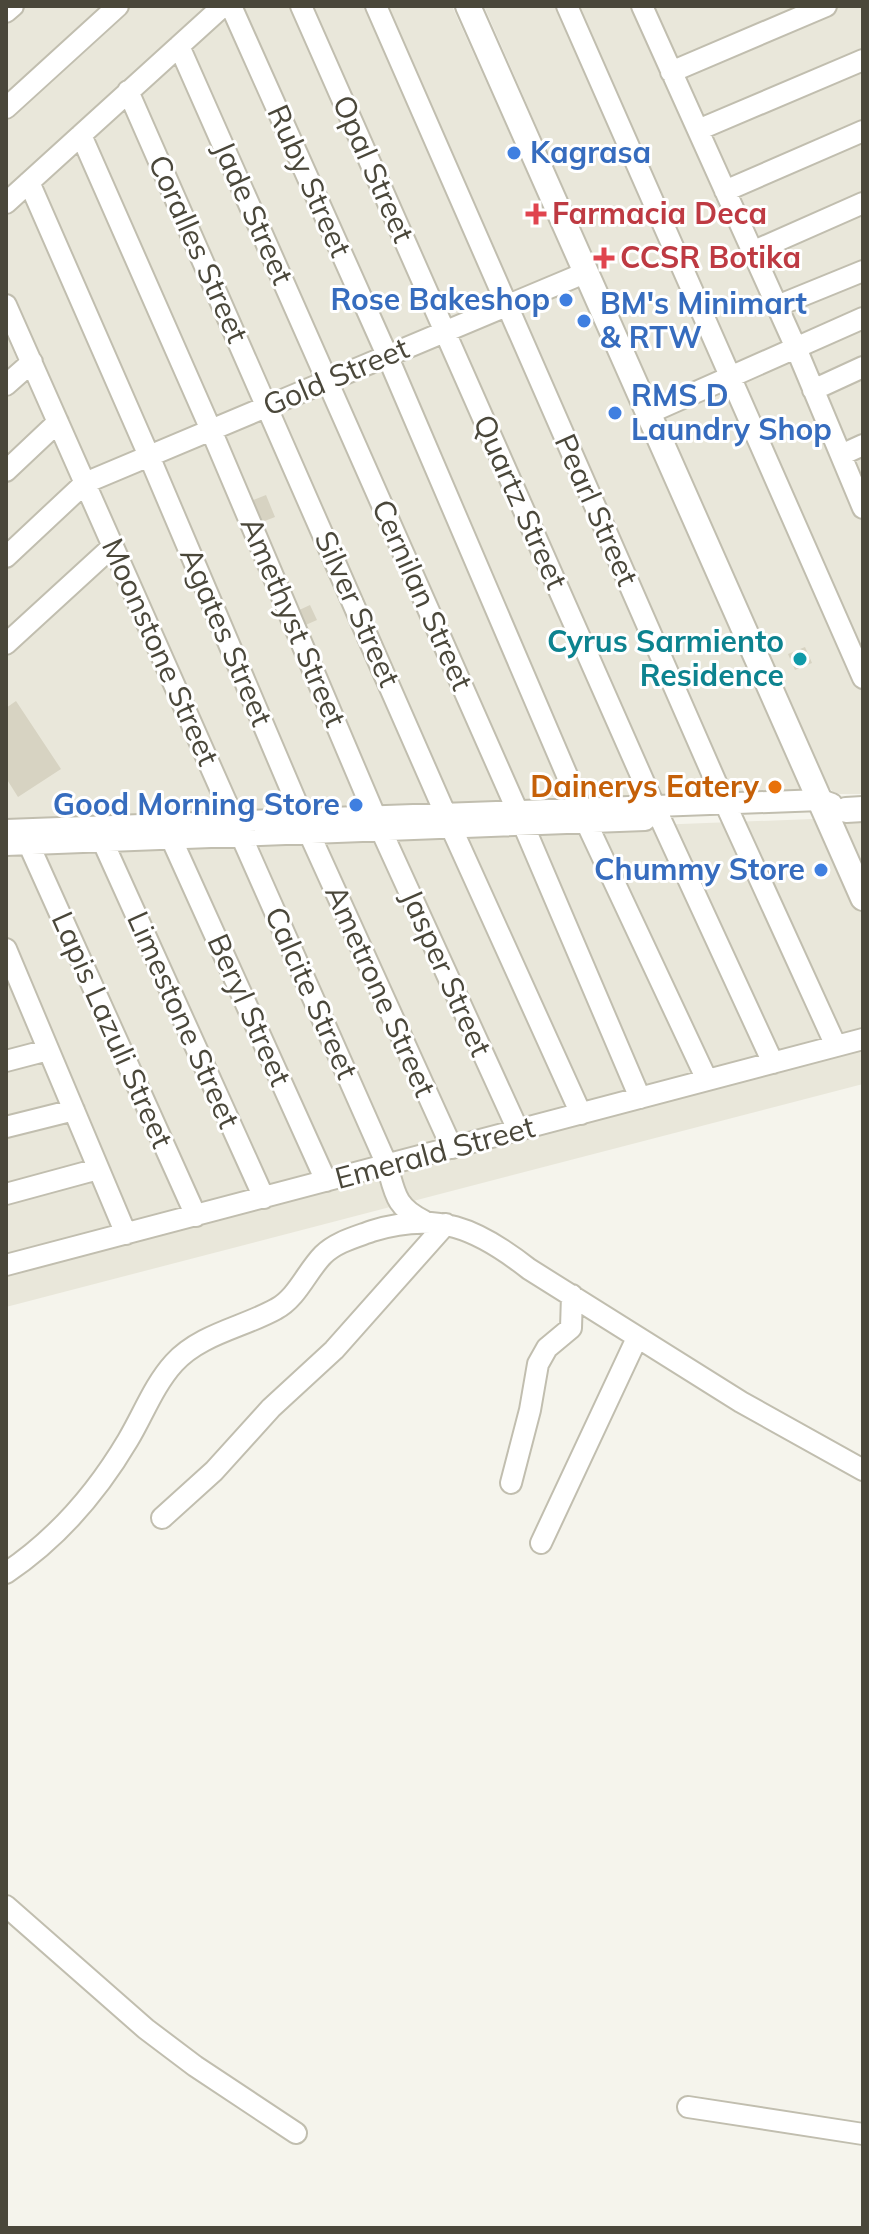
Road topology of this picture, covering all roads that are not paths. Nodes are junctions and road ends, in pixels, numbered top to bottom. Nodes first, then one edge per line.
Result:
1 (13, 6) edge
2 (118, 6) edge
3 (223, 6) edge
4 (231, 6) edge
5 (301, 6) edge
6 (376, 6) edge
7 (468, 6) edge
8 (567, 6) edge
9 (826, 6) edge
10 (645, 7) edge
11 (6, 12) edge
12 (179, 46) junction
13 (863, 60) edge
14 (671, 72) junction
15 (128, 91) junction
16 (6, 108) edge
17 (698, 130) junction
18 (863, 131) edge
19 (81, 135) junction
20 (29, 182) junction
21 (725, 191) junction
22 (6, 203) edge
23 (863, 203) edge
24 (752, 252) junction
25 (863, 271) edge
26 (587, 272) junction
27 (6, 305) edge
28 (506, 306) junction
29 (777, 306) junction
30 (863, 318) edge
31 (445, 331) junction
32 (796, 348) junction
33 (387, 355) junction
34 (32, 362) junction
35 (863, 367) edge
36 (731, 376) junction
37 (328, 381) junction
38 (6, 385) edge
39 (813, 390) junction
40 (268, 406) junction
41 (649, 413) junction
42 (58, 422) junction
43 (211, 430) junction
44 (863, 445) edge
45 (841, 455) junction
46 (149, 456) junction
47 (6, 471) edge
48 (85, 483) junction
49 (863, 508) edge
50 (113, 546) junction
51 (6, 557) edge
52 (6, 644) edge
53 (863, 678) edge
54 (839, 808) edge
55 (728, 810) junction
56 (657, 812) junction
57 (584, 815) junction
58 (520, 817) junction
59 (448, 820) junction
60 (378, 823) junction
61 (306, 826) junction
62 (238, 828) junction
63 (6, 830) edge
64 (171, 838) junction
65 (103, 842) junction
66 (6, 845) edge
67 (29, 845) junction
68 (863, 898) edge
69 (6, 949) edge
70 (15, 992) edge
71 (863, 1039) edge
72 (836, 1046) junction
73 (48, 1050) junction
74 (6, 1061) edge
75 (773, 1063) junction
76 (707, 1080) junction
77 (640, 1098) junction
78 (74, 1110) junction
79 (581, 1114) junction
80 (6, 1127) edge
81 (518, 1130) junction
82 (452, 1148) junction
83 (387, 1165) junction
84 (98, 1169) junction
85 (326, 1181) junction
86 (6, 1194) edge
87 (264, 1198) junction
88 (196, 1216) junction
89 (424, 1221) junction
90 (446, 1224) junction
91 (126, 1234) junction
92 (6, 1265) edge
93 (572, 1295) junction
94 (637, 1338) junction
95 (863, 1470) edge
96 (511, 1483) dead end
97 (162, 1518) dead end
98 (541, 1543) dead end
99 (6, 1573) edge
100 (6, 1906) edge
101 (688, 2107) dead end
102 (296, 2133) dead end
103 (863, 2134) edge

1 - 11 street
2 - 16 street
3 - 12 street
4 - 33 street, Ruby Street
5 - 31 street, Opal Street
6 - 28 street, Pearl Street
7 - 26 street
8 - 36 street
9 - 14 street
10 - 14 street
12 - 15 street
12 - 37 street, Jade Street
13 - 17 street
14 - 17 street
15 - 19 street
15 - 40 street, Coralles Street
17 - 21 street
18 - 21 street
19 - 20 street
19 - 43 street, Amethyst Street
20 - 22 street
20 - 46 street, Agates Street
21 - 24 street
23 - 24 street
24 - 29 street
25 - 29 street
26 - 28 street, Gold Street
26 - 41 street
27 - 34 street, Moonstone Street
28 - 31 street, Gold Street
28 - 55 street, Pearl Street
29 - 32 street
30 - 32 street
31 - 33 street, Gold Street
31 - 56 street, Quartz Street
32 - 36 street
32 - 39 street
33 - 37 street, Gold Street
33 - 57 street, Ruby Street
34 - 38 street
34 - 42 street, Moonstone Street
35 - 39 street
36 - 41 street
36 - 53 street
37 - 40 street, Gold Street
37 - 58 street, Cernilan Street
39 - 45 street
40 - 43 street, Gold Street
40 - 59 street, Silver Street
41 - 54 street
42 - 47 street
42 - 48 street, Moonstone Street
43 - 46 street, Gold Street
43 - 60 street, Amethyst Street
44 - 45 street
45 - 49 street
46 - 48 street, Gold Street
46 - 61 street, Agates Street
48 - 50 street, Moonstone Street
48 - 51 street
50 - 52 street
50 - 62 street, Moonstone Street
54 - 55 street
54 - 68 street
55 - 56 street
55 - 72 street, Pearl Street
56 - 57 street
56 - 75 street, Quartz Street
57 - 58 street
57 - 76 street, Ruby Street
58 - 59 street
58 - 77 street, Cernilan Street
59 - 60 street
59 - 79 street, Silver Street
60 - 61 street
60 - 81 street, Jasper Street
61 - 62 street
61 - 82 street, Ametrone Street
62 - 63 street
62 - 64 street
62 - 83 street, Calcite Street
64 - 65 street
64 - 85 street, Beryl Street
65 - 67 street
65 - 87 street, Limestone Street
66 - 67 street
67 - 88 street, Lapis Lazuli Street
69 - 70 street
70 - 73 street
71 - 72 street, Emerald Street
72 - 75 street, Emerald Street
73 - 74 street
73 - 78 street
75 - 76 street, Emerald Street
76 - 77 street, Emerald Street
77 - 79 street, Emerald Street
78 - 80 street
78 - 84 street
79 - 81 street, Emerald Street
81 - 82 street, Emerald Street
82 - 83 street, Emerald Street
83 - 85 street, Emerald Street
83 - 89 street, Calcite Street
84 - 86 street
84 - 91 street
85 - 87 street, Emerald Street
87 - 88 street, Emerald Street
88 - 91 street, Emerald Street
89 - 90 street
89 - 99 street
90 - 93 street
90 - 97 street
91 - 92 street, Emerald Street
93 - 94 street
93 - 96 street
94 - 95 street
94 - 98 street
100 - 102 street
101 - 103 street

